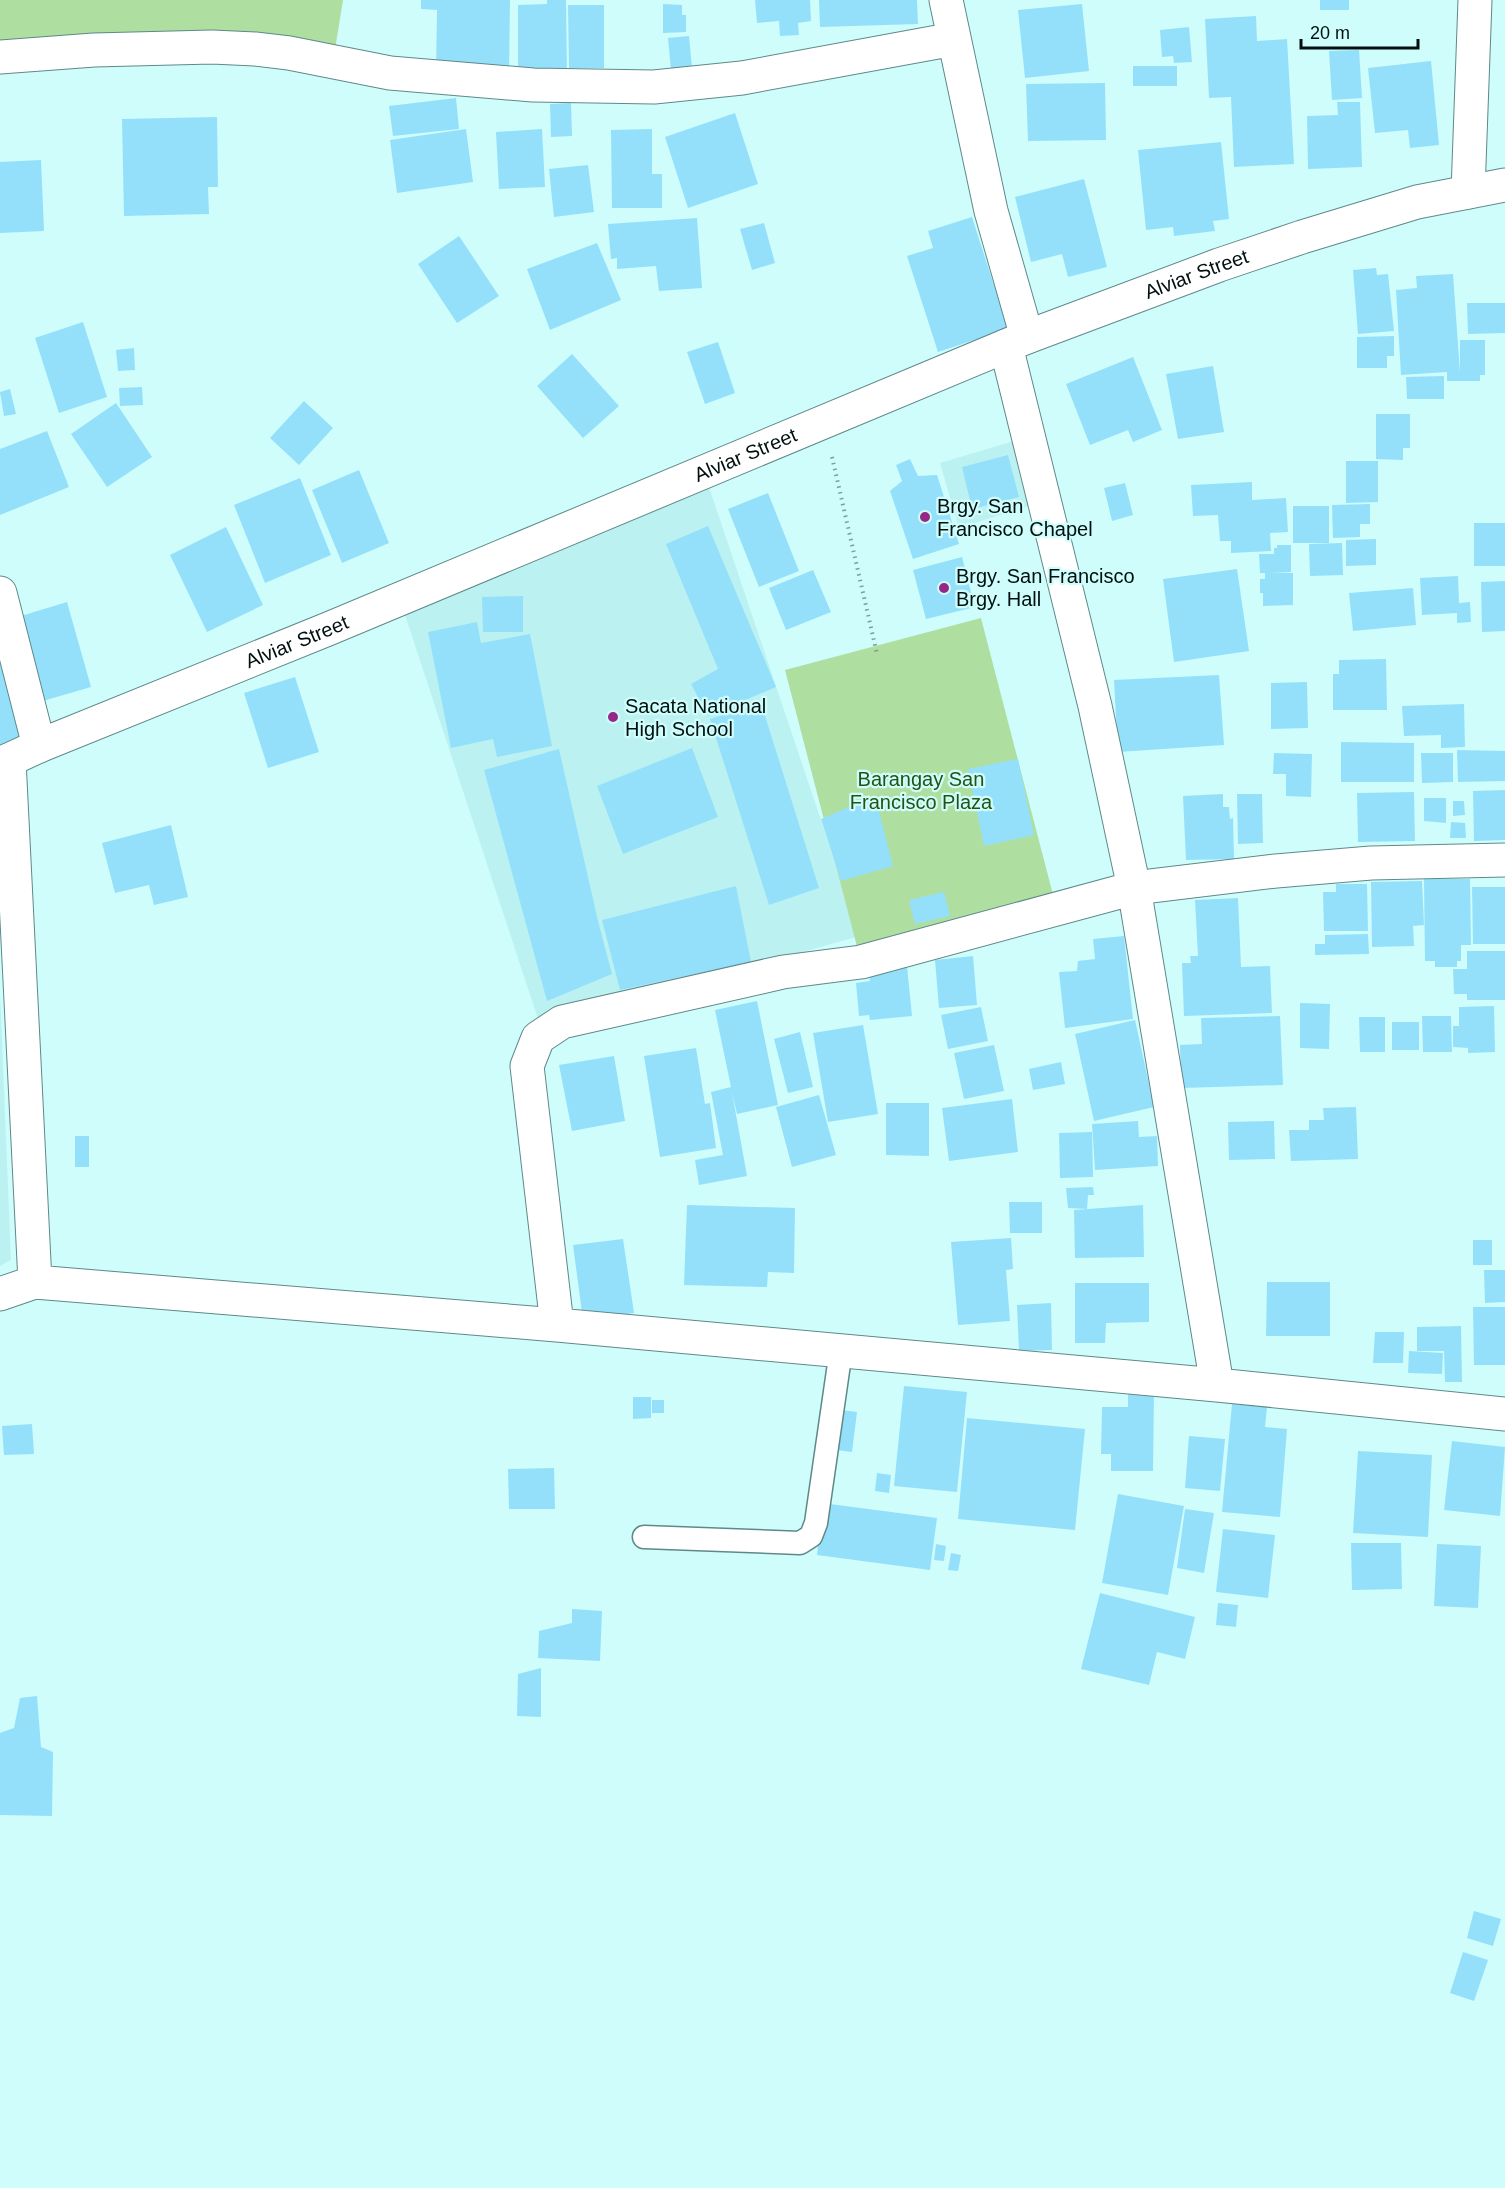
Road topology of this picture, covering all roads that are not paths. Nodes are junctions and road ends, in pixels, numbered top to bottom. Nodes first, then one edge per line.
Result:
1 (946, 0) edge
2 (1475, 0) edge
3 (954, 39) junction
4 (0, 57) edge
5 (1505, 185) edge
6 (1468, 192) junction
7 (1017, 341) junction
8 (0, 593) edge
9 (39, 746) junction
10 (5, 762) edge
11 (1505, 860) edge
12 (1134, 888) junction
13 (35, 1282) junction
14 (0, 1294) edge
15 (557, 1325) junction
16 (841, 1350) junction
17 (1217, 1385) junction
18 (1505, 1414) edge
19 (644, 1537) dead end

1 - 3 street
2 - 6 street
3 - 4 street
3 - 7 street
5 - 6 street, Alviar Street
6 - 7 street, Alviar Street
7 - 9 street, Alviar Street
7 - 12 street
8 - 9 street
9 - 10 street, Alviar Street
10 - 13 street
11 - 12 street
12 - 15 street
12 - 17 street
13 - 14 street
13 - 15 street
15 - 16 street
16 - 17 street
16 - 19 lane
17 - 18 street

